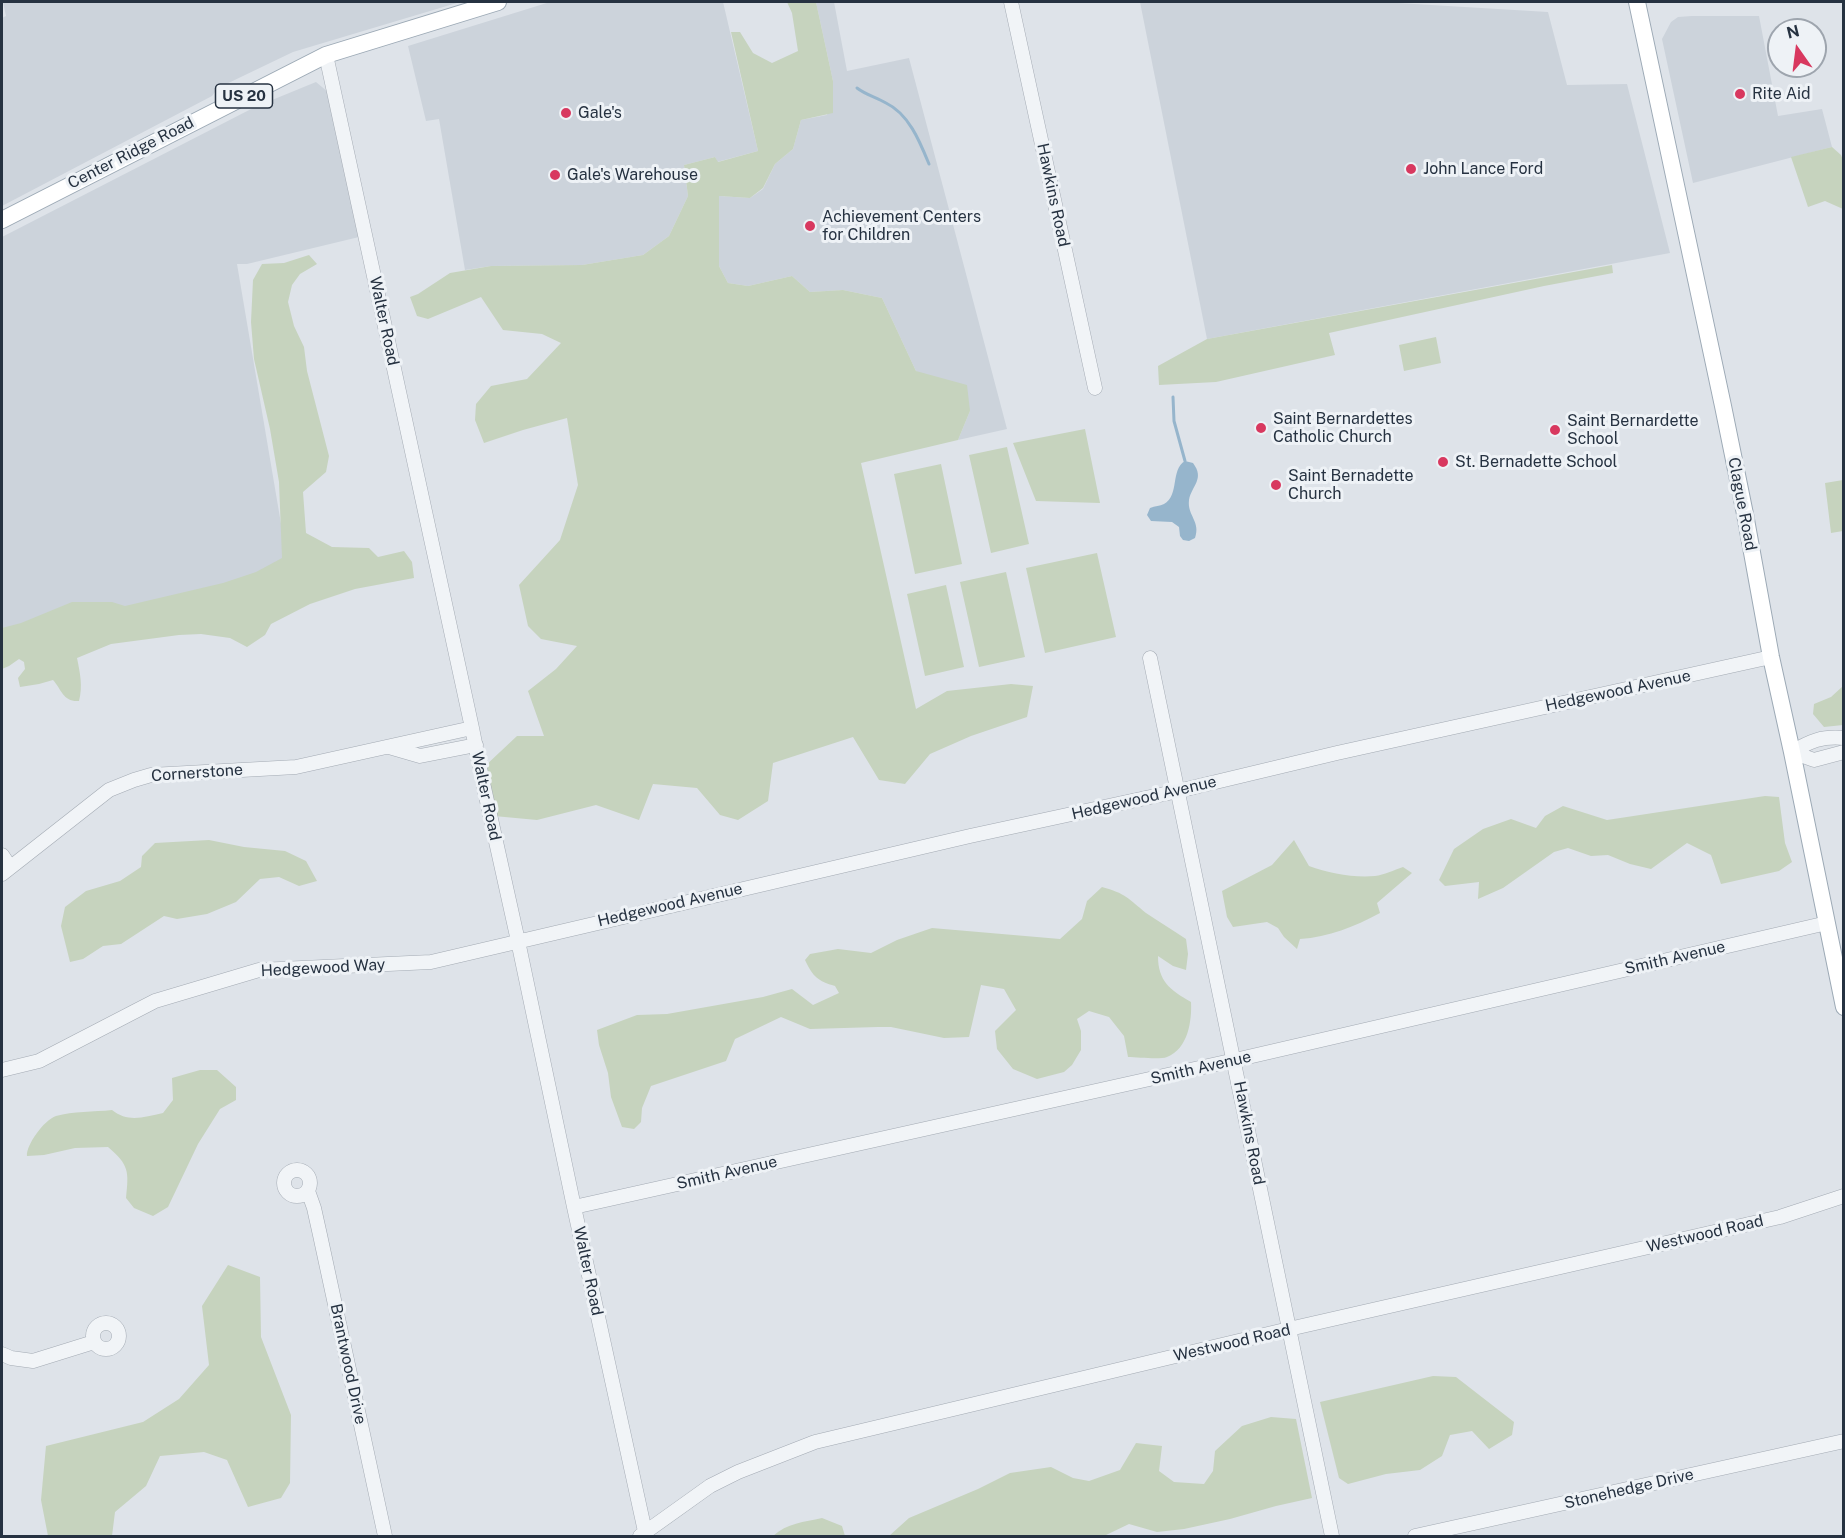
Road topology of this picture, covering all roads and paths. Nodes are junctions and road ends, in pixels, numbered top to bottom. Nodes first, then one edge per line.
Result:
1 (498, 2) edge
2 (1011, 2) edge
3 (1637, 2) edge
4 (326, 55) junction
5 (2, 220) edge
6 (1095, 388) dead end
7 (1771, 657) junction
8 (1150, 658) dead end
9 (472, 728) junction
10 (1844, 738) edge
11 (476, 745) junction
12 (387, 747) junction
13 (1792, 752) junction
14 (1844, 752) edge
15 (1178, 791) junction
16 (2, 855) edge
17 (6, 871) edge
18 (1827, 923) junction
19 (518, 940) junction
20 (1844, 1006) edge
21 (1235, 1060) junction
22 (2, 1070) edge
23 (308, 1191) dead end
24 (1844, 1196) edge
25 (574, 1207) junction
26 (1289, 1329) junction
27 (94, 1342) dead end
28 (2, 1354) edge
29 (1844, 1441) edge
30 (643, 1535) edge
31 (385, 1536) edge
32 (1332, 1536) edge
33 (1415, 1536) edge

1 - 4 main road, Center Ridge Road / US 20
2 - 6 street, Hawkins Road
3 - 7 main road, Clague Road
4 - 5 main road, Center Ridge Road / US 20
4 - 9 street, Walter Road
7 - 13 main road, Clague Road
7 - 15 street, Hedgewood Avenue
8 - 15 street, Hawkins Road
9 - 11 street, Walter Road
9 - 12 street, Cornerstone
10 - 13 street
11 - 12 street, Cornerstone
11 - 19 street, Walter Road
12 - 17 street, Cornerstone
13 - 14 street
13 - 18 main road, Clague Road
15 - 19 street, Hedgewood Avenue
15 - 21 street, Hawkins Road
16 - 17 street
18 - 20 main road, Clague Road
18 - 21 street, Smith Avenue
19 - 22 street, Hedgewood Way
19 - 25 street, Walter Road
21 - 25 street, Smith Avenue
21 - 26 street, Hawkins Road
23 - 31 street, Brantwood Drive
24 - 26 street, Westwood Road
25 - 30 street, Walter Road
26 - 30 street, Westwood Road
26 - 32 street, Hawkins Road
27 - 28 street
29 - 33 street, Stonehedge Drive

